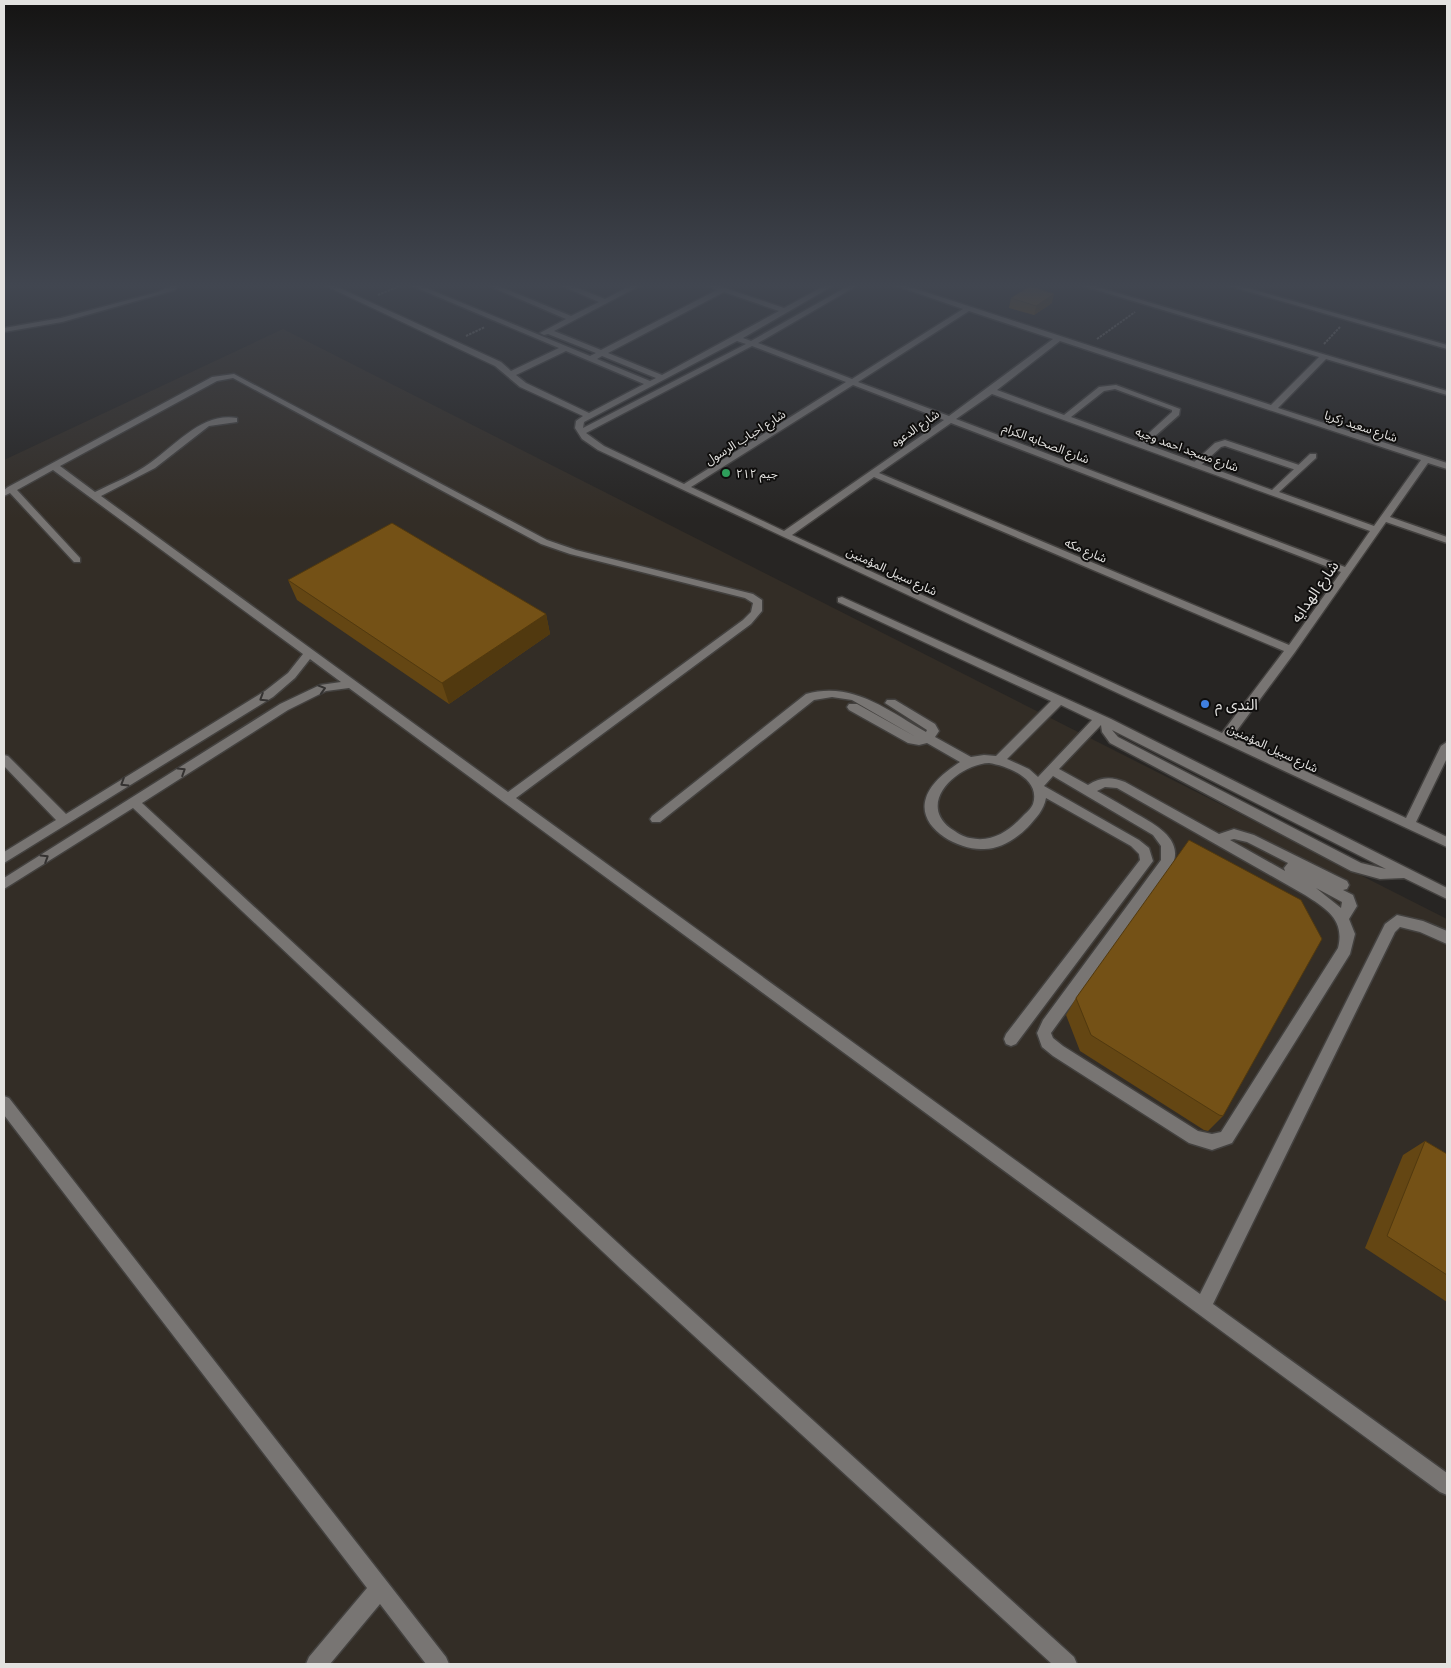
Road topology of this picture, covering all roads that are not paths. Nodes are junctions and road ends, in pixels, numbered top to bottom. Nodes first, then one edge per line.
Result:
1 (496, 363) edge
2 (534, 363) edge
3 (599, 363) edge
4 (626, 363) edge
5 (689, 363) edge
6 (715, 363) edge
7 (802, 363) edge
8 (883, 363) edge
9 (1027, 363) edge
10 (1130, 363) edge
11 (1317, 363) edge
12 (1347, 363) edge
13 (510, 374) junction
14 (661, 377) junction
15 (853, 382) junction
16 (649, 383) junction
17 (991, 390) junction
18 (1447, 393) edge
19 (1272, 409) junction
20 (589, 416) junction
21 (1065, 418) junction
22 (949, 419) junction
23 (234, 420) dead end
24 (582, 432) junction
25 (1140, 445) junction
26 (1313, 456) dead end
27 (1426, 459) junction
28 (1196, 465) junction
29 (1447, 466) edge
30 (55, 467) junction
31 (1299, 468) junction
32 (872, 473) junction
33 (686, 487) junction
34 (7, 491) edge
35 (1273, 493) junction
36 (94, 496) junction
37 (1383, 518) junction
38 (1375, 530) junction
39 (785, 535) junction
40 (1447, 540) edge
41 (77, 560) dead end
42 (1347, 571) junction
43 (842, 600) dead end
44 (1291, 650) junction
45 (309, 652) junction
46 (350, 684) junction
47 (1059, 700) junction
48 (891, 703) dead end
49 (852, 707) dead end
50 (1103, 721) junction
51 (928, 738) junction
52 (1224, 739) junction
53 (1447, 746) edge
54 (4, 759) edge
55 (1000, 760) junction
56 (970, 762) junction
57 (1052, 770) junction
58 (1037, 786) junction
59 (1089, 791) junction
60 (509, 797) junction
61 (134, 802) junction
62 (656, 819) dead end
63 (64, 820) junction
64 (1409, 825) junction
65 (1218, 839) junction
66 (1447, 842) edge
67 (1266, 855) dead end
68 (4, 858) edge
69 (4, 884) edge
70 (1342, 885) dead end
71 (1447, 894) edge
72 (1342, 918) junction
73 (1447, 938) edge
74 (1011, 1038) dead end
75 (4, 1103) edge
76 (1203, 1306) junction
77 (1447, 1485) edge
78 (380, 1588) junction
79 (316, 1664) edge
80 (439, 1664) edge
81 (1067, 1664) edge

1 - 13 street
2 - 13 street
3 - 16 street
4 - 14 street
5 - 14 street
6 - 24 street
7 - 15 street, شارع الصحابه الكرام
8 - 15 street, شارع احباب الرسول
9 - 17 street, شارع الدعوه
10 - 19 street, شارع سعيد زكريا
11 - 19 street
12 - 18 street
13 - 20 street
14 - 16 street
15 - 22 street, شارع الصحابه الكرام
15 - 33 street, شارع احباب الرسول
16 - 20 street
17 - 21 street, شارع مسجد احمد وجيه
17 - 22 street, شارع الدعوه
19 - 27 street, شارع سعيد زكريا
20 - 24 street
21 - 25 street, شارع مسجد احمد وجيه
21 - 25 street
22 - 32 street, شارع الدعوه
22 - 42 street, شارع الصحابه الكرام
23 - 36 street
24 - 33 street, شارع سبيل المؤمنين
25 - 28 street, شارع مسجد احمد وجيه
26 - 31 street
27 - 29 street, شارع سعيد زكريا
27 - 37 street, شارع الهدايه
28 - 31 street
28 - 35 street, شارع مسجد احمد وجيه
30 - 34 street
30 - 36 street
30 - 60 street
31 - 35 street
32 - 39 street, شارع الدعوه
32 - 44 street, شارع مكه
33 - 39 street, شارع سبيل المؤمنين
34 - 41 street
35 - 38 street, شارع مسجد احمد وجيه
36 - 45 street
37 - 38 street, شارع الهدايه
37 - 40 street
38 - 42 street, شارع الهدايه
39 - 52 street, شارع سبيل المؤمنين
42 - 44 street, شارع الهدايه
43 - 47 street
44 - 52 street, شارع الهدايه
45 - 46 street
45 -> 63 street
46 - 60 street
61 -> 46 street
47 - 50 street
47 - 55 street
48 - 51 street
49 - 51 street
50 - 57 street
50 - 71 street
51 - 56 street
51 - 62 street
52 - 64 street, شارع سبيل المؤمنين
53 - 64 street
54 - 63 street
55 - 56 street
55 - 58 street
56 - 58 street
57 - 58 street
57 - 59 street
58 - 74 street
59 - 65 street
59 - 72 street
60 - 76 street
69 -> 61 street
61 - 81 street
63 - 68 street
64 - 66 street, شارع سبيل المؤمنين
65 - 70 street
65 - 72 street
67 - 72 street
73 - 76 street
75 - 78 street
76 - 77 street
78 - 79 street
78 - 80 street

